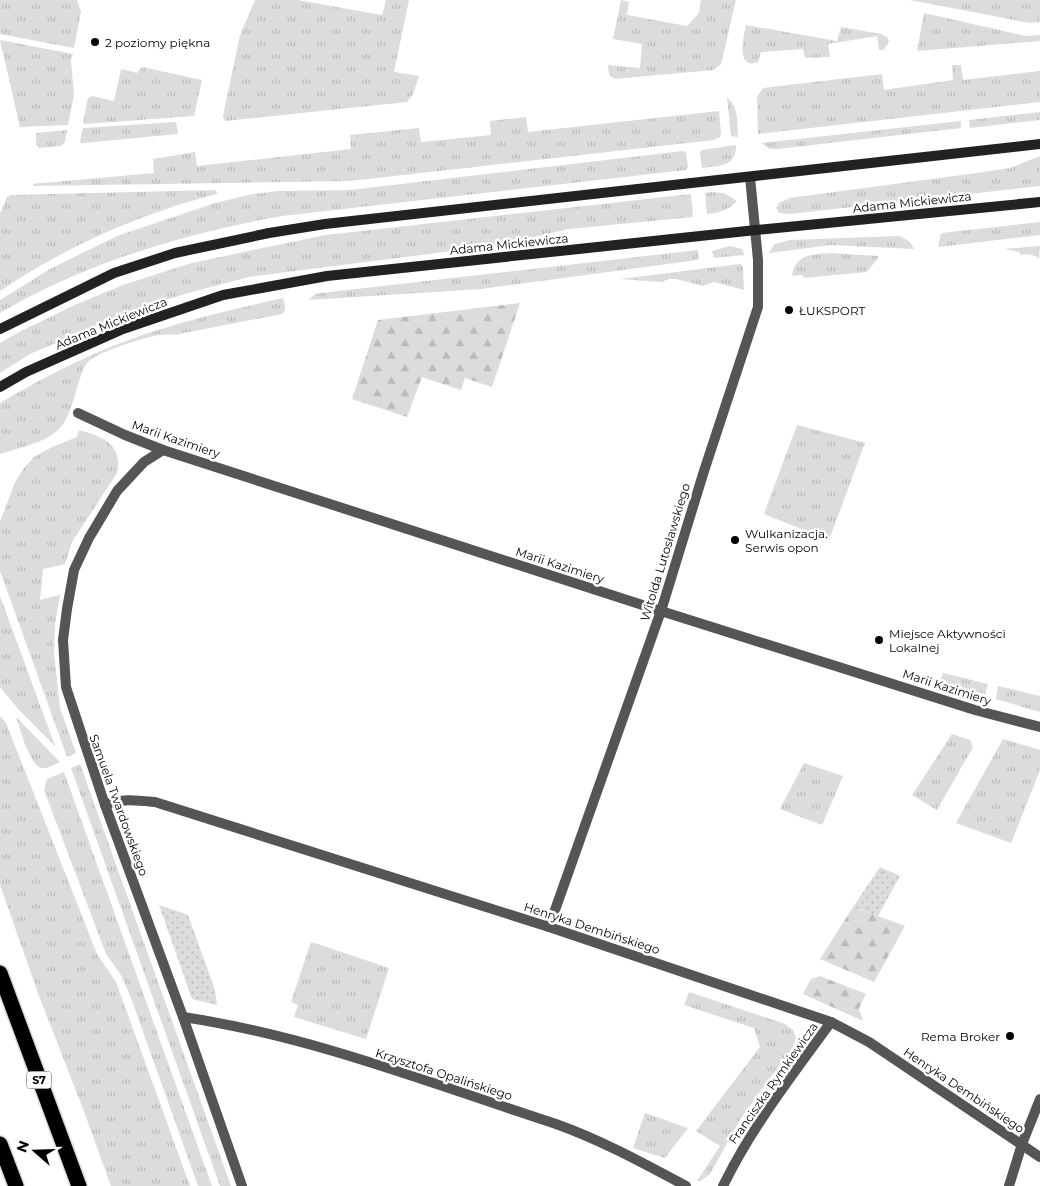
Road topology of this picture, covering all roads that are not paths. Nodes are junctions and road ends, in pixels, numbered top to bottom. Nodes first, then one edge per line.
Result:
1 (1040, 144) edge
2 (750, 177) junction
3 (1040, 202) edge
4 (756, 230) junction
5 (0, 329) edge
6 (0, 386) edge
7 (78, 413) dead end
8 (163, 450) junction
9 (661, 611) junction
10 (1040, 727) edge
11 (105, 804) junction
12 (549, 927) junction
13 (0, 973) edge
14 (183, 1017) junction
15 (831, 1022) junction
16 (1040, 1099) edge
17 (0, 1144) edge
18 (1022, 1144) junction
19 (1040, 1156) edge
20 (16, 1186) edge
21 (79, 1186) edge
22 (242, 1186) edge
23 (686, 1186) edge
24 (723, 1186) edge
25 (1010, 1186) edge

1 - 2 street
2 - 4 street, Witolda Lutosławskiego
2 - 5 street
3 - 4 street, Adama Mickiewicza
4 - 6 street, Adama Mickiewicza
4 - 9 street, Witolda Lutosławskiego
7 - 8 street, Marii Kazimiery
8 - 9 street, Marii Kazimiery
8 - 11 street, Samuela Twardowskiego
9 - 10 street, Marii Kazimiery
9 - 12 street, Witolda Lutosławskiego
11 - 12 street, Henryka Dembińskiego
11 - 14 street, Samuela Twardowskiego
12 - 15 street, Henryka Dembińskiego
13 - 21 highway, S7
14 - 22 street, Samuela Twardowskiego
14 - 23 street, Krzysztofa Opalińskiego
15 - 18 street, Henryka Dembińskiego
15 - 24 street, Franciszka Rymkiewicza
16 - 18 street
17 - 20 highway
18 - 19 street, Henryka Dembińskiego
18 - 25 street

